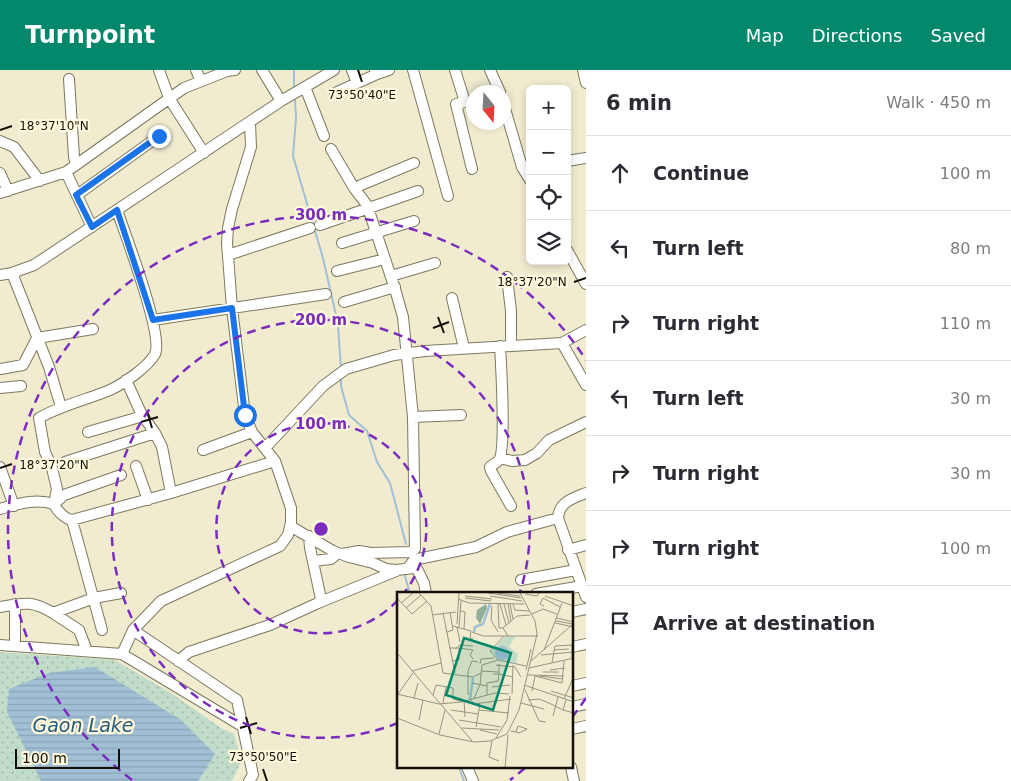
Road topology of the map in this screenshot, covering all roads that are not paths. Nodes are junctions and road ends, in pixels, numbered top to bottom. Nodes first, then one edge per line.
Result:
1 (159, 70) edge
2 (196, 70) edge
3 (235, 70) edge
4 (262, 70) edge
5 (334, 70) edge
6 (352, 70) edge
7 (389, 70) edge
8 (413, 70) edge
9 (455, 70) edge
10 (490, 70) edge
11 (583, 70) edge
12 (376, 72) edge
13 (215, 73) edge
14 (69, 79) dead end
15 (201, 81) junction
16 (358, 83) junction
17 (586, 84) edge
18 (497, 85) edge
19 (305, 87) junction
20 (335, 93) dead end
21 (169, 98) junction
22 (281, 101) junction
23 (511, 122) edge
24 (250, 123) junction
25 (159, 136) dead end
26 (324, 136) dead end
27 (0, 141) edge
28 (331, 148) dead end
29 (204, 153) junction
30 (586, 158) edge
31 (571, 161) edge
32 (414, 163) dead end
33 (76, 165) junction
34 (526, 166) edge
35 (472, 169) dead end
36 (66, 172) junction
37 (0, 174) edge
38 (40, 181) junction
39 (354, 188) junction
40 (418, 191) dead end
41 (4, 192) edge
42 (76, 195) junction
43 (448, 196) dead end
44 (369, 208) junction
45 (117, 210) junction
46 (414, 221) dead end
47 (92, 227) junction
48 (377, 233) junction
49 (342, 243) dead end
50 (228, 255) junction
51 (571, 257) edge
52 (385, 259) junction
53 (435, 262) dead end
54 (337, 271) dead end
55 (12, 273) junction
56 (0, 274) edge
57 (391, 276) junction
58 (507, 277) dead end
59 (586, 284) edge
60 (395, 288) junction
61 (326, 294) dead end
62 (452, 298) dead end
63 (344, 302) dead end
64 (232, 308) junction
65 (153, 320) junction
66 (93, 329) dead end
67 (586, 330) edge
68 (37, 338) junction
69 (562, 343) junction
70 (500, 346) junction
71 (512, 346) junction
72 (464, 348) junction
73 (408, 353) junction
74 (0, 370) edge
75 (126, 380) junction
76 (586, 385) edge
77 (21, 386) dead end
78 (0, 388) edge
79 (61, 406) junction
80 (462, 415) dead end
81 (143, 416) junction
82 (413, 417) junction
83 (586, 422) edge
84 (88, 432) dead end
85 (252, 432) junction
86 (156, 433) junction
87 (265, 448) junction
88 (203, 450) dead end
89 (500, 458) junction
90 (275, 460) junction
91 (64, 462) dead end
92 (136, 466) dead end
93 (0, 467) edge
94 (121, 476) dead end
95 (171, 493) junction
96 (586, 493) edge
97 (148, 500) junction
98 (54, 504) junction
99 (14, 506) junction
100 (511, 506) dead end
101 (0, 509) edge
102 (558, 518) junction
103 (72, 520) junction
104 (290, 526) junction
105 (309, 536) junction
106 (586, 545) edge
107 (568, 550) junction
108 (340, 554) junction
109 (314, 561) junction
110 (402, 570) junction
111 (576, 570) junction
112 (521, 580) dead end
113 (582, 586) junction
114 (426, 592) edge
115 (548, 592) edge
116 (120, 593) dead end
117 (586, 597) edge
118 (94, 598) junction
119 (318, 603) junction
120 (15, 604) junction
121 (0, 607) edge
122 (53, 613) junction
123 (102, 630) dead end
124 (133, 630) junction
125 (0, 645) edge
126 (15, 646) junction
127 (87, 651) junction
128 (122, 654) junction
129 (178, 661) junction
130 (242, 726) junction
131 (467, 768) edge
132 (571, 768) edge
133 (249, 781) edge
134 (473, 781) edge
135 (574, 781) edge

1 - 21 street
2 - 15 street
3 - 13 street
4 - 22 street
5 - 19 street
6 - 16 street
7 - 12 street
8 - 43 street
9 - 35 street
10 - 18 street
11 - 17 street
12 - 16 street
13 - 15 street
14 - 33 street
15 - 21 street
16 - 20 street
19 - 22 street
19 - 26 street
21 - 29 street
21 - 33 street
22 - 24 street
23 - 34 street
24 - 29 street
24 - 50 street
25 - 42 street
27 - 38 street
28 - 39 street
29 - 45 street
30 - 31 street
32 - 39 street
33 - 36 street
36 - 38 street
36 - 42 street
37 - 41 street
38 - 41 street
39 - 44 street
40 - 44 street
42 - 47 street
44 - 48 street
44 - 50 street
45 - 47 street
45 - 65 street
46 - 48 street
47 - 55 street
48 - 49 street
48 - 52 street
50 - 64 street
51 - 59 street
52 - 54 street
52 - 57 street
53 - 57 street
55 - 56 street
55 - 68 street
57 - 60 street
58 - 71 street
60 - 63 street
60 - 73 street
61 - 64 street
62 - 72 street
64 - 65 street
64 - 85 street
65 - 75 street
66 - 68 street
67 - 69 street
68 - 74 street
68 - 79 street
69 - 71 street
69 - 76 street
70 - 71 street
70 - 72 street
70 - 89 street
72 - 73 street
73 - 82 street
73 - 87 street
75 - 79 street
75 - 81 street
77 - 78 street
79 - 98 street
80 - 82 street
81 - 84 street
81 - 86 street
82 - 108 street
83 - 89 street
85 - 87 street
85 - 88 street
86 - 91 street
86 - 95 street
87 - 90 street
89 - 100 street
90 - 95 street
90 - 104 street
92 - 97 street
93 - 99 street
94 - 98 street
95 - 97 street
96 - 102 street
97 - 103 street
98 - 99 street
98 - 103 street
99 - 101 street
102 - 107 street
102 - 110 street
103 - 118 street
104 - 105 street
104 - 124 street
105 - 108 street
105 - 109 street
106 - 107 street
107 - 111 street
108 - 109 street
108 - 110 street
109 - 119 street
110 - 114 street
110 - 119 street
111 - 112 street
111 - 113 street
113 - 115 street
113 - 117 street
116 - 118 street
118 - 122 street
118 - 123 street
119 - 129 street
120 - 121 street
120 - 122 street
120 - 126 street
122 - 127 street
124 - 128 street
124 - 129 street
125 - 126 street
126 - 127 street
127 - 128 street
128 - 130 street
129 - 130 street
130 - 133 street
131 - 134 street
132 - 135 street

